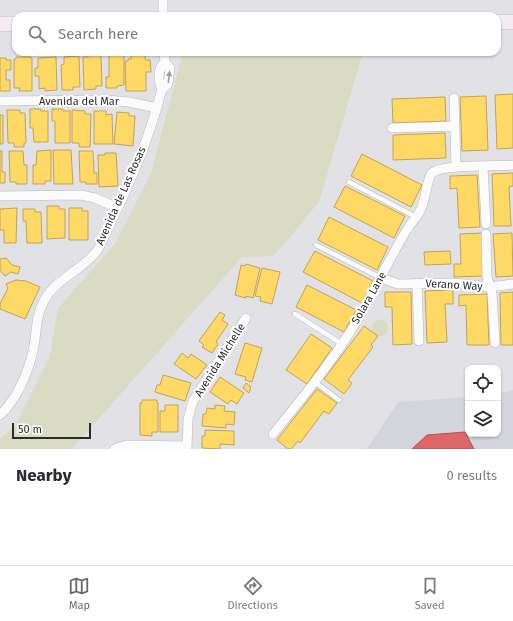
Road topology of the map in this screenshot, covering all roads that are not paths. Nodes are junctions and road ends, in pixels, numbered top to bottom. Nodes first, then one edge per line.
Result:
1 (162, 0) edge
2 (163, 12) edge
3 (501, 22) edge
4 (513, 22) edge
5 (0, 24) edge
6 (12, 24) edge
7 (164, 56) edge
8 (454, 98) dead end
9 (0, 101) edge
10 (157, 108) junction
11 (455, 126) junction
12 (392, 128) dead end
13 (513, 165) edge
14 (483, 166) junction
15 (456, 167) junction
16 (348, 182) dead end
17 (0, 196) edge
18 (118, 208) junction
19 (416, 217) junction
20 (486, 224) dead end
21 (486, 234) dead end
22 (316, 246) dead end
23 (381, 278) junction
24 (417, 283) junction
25 (513, 284) edge
26 (491, 287) junction
27 (296, 314) dead end
28 (246, 318) dead end
29 (419, 341) dead end
30 (495, 343) dead end
31 (342, 344) junction
32 (315, 382) junction
33 (339, 400) dead end
34 (0, 415) edge
35 (273, 434) dead end
36 (186, 447) edge
37 (114, 449) edge

1 - 2 street
3 - 4 main road
5 - 6 main road
7 - 10 street, Avenida de Las Rosas
8 - 11 street
9 - 10 street, Avenida del Mar
10 - 18 street, Avenida de Las Rosas
11 - 12 street
11 - 15 street
13 - 14 street, Solara Lane
14 - 15 street, Solara Lane
14 - 20 street
15 - 19 street, Solara Lane
16 - 19 lane
17 - 18 street
18 - 34 street, Avenida de Las Rosas
19 - 23 street, Solara Lane
21 - 26 street, Verano Way
22 - 23 lane
23 - 24 street, Verano Way
23 - 31 street, Solara Lane
24 - 26 street, Verano Way
24 - 29 street, Verano Way
25 - 26 street, Verano Way
26 - 30 street, Verano Way
27 - 31 lane
28 - 36 street, Avenida Michelle
31 - 32 street, Solara Lane
32 - 33 lane
32 - 35 street, Solara Lane
36 - 37 street

